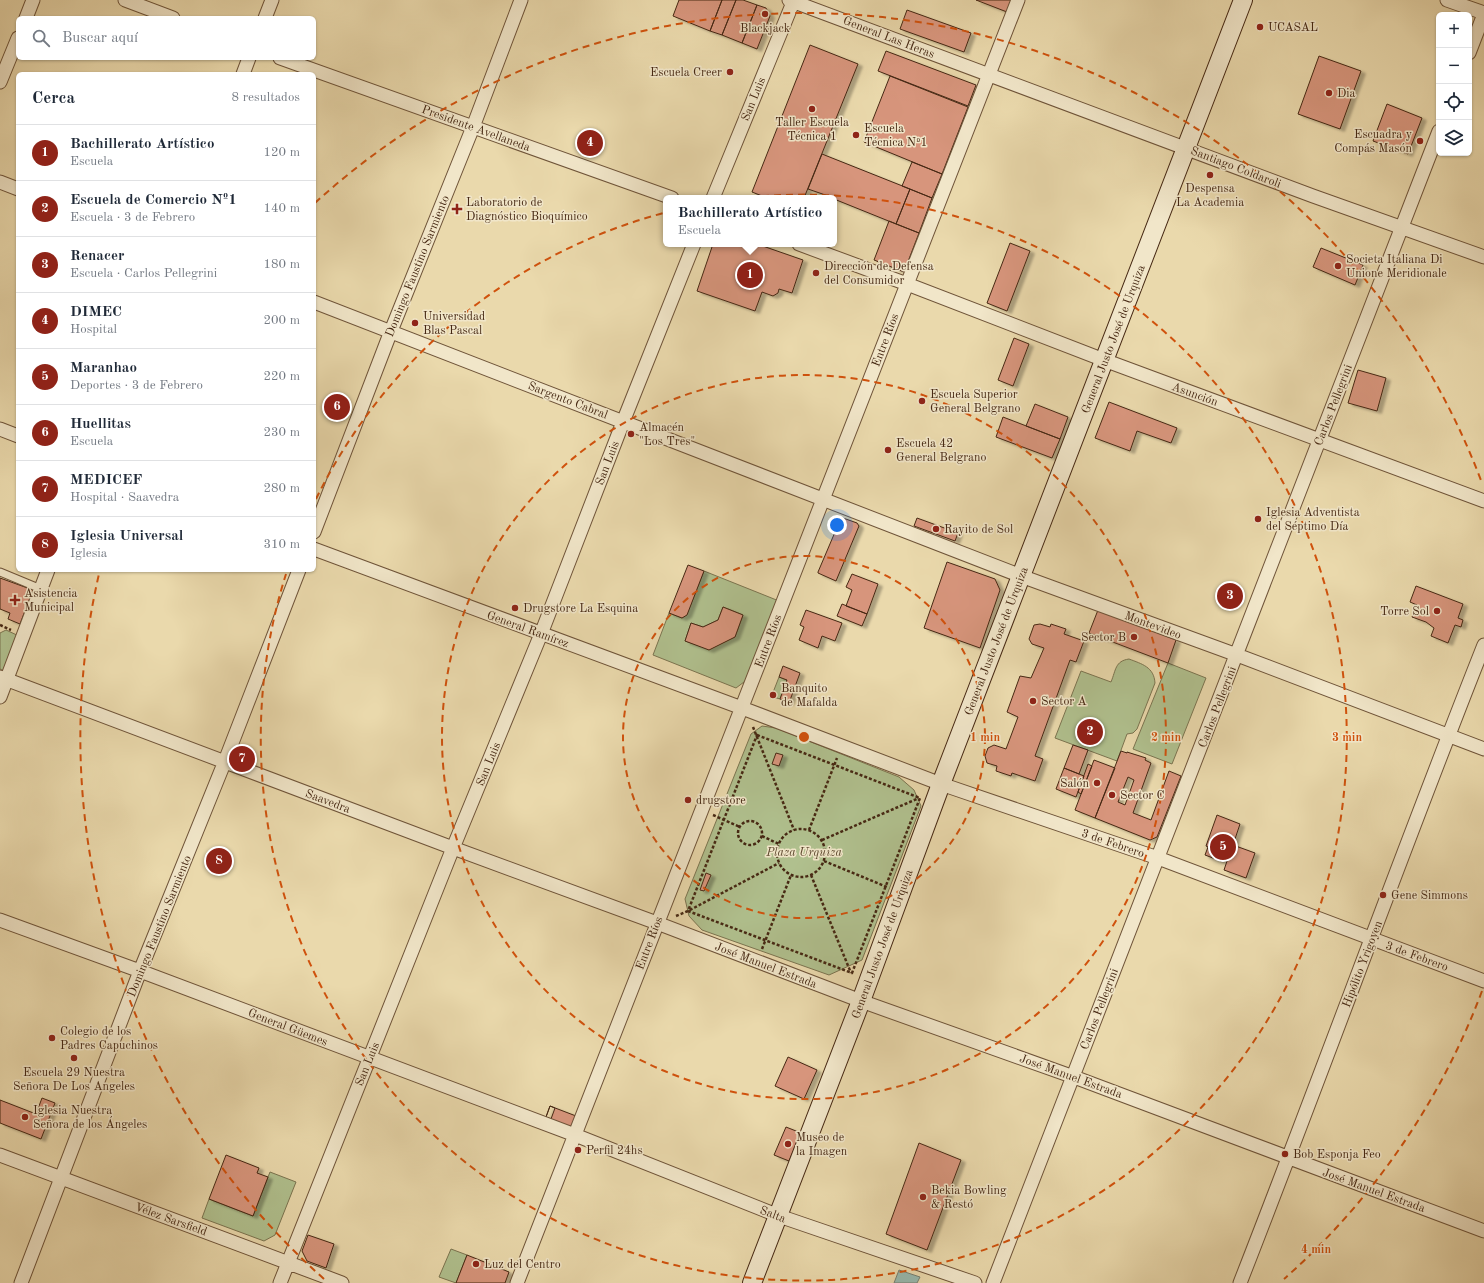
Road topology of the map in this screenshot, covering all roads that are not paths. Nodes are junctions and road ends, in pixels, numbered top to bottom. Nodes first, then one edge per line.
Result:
1 (34, 0) edge
2 (125, 0) edge
3 (272, 0) edge
4 (522, 0) edge
5 (1018, 0) edge
6 (1243, 0) edge
7 (1447, 0) edge
8 (792, 1) edge
9 (1484, 14) edge
10 (27, 16) edge
11 (168, 16) edge
12 (266, 16) edge
13 (16, 43) edge
14 (1471, 48) edge
15 (248, 60) edge
16 (286, 60) edge
17 (244, 72) edge
18 (989, 75) junction
19 (0, 82) edge
20 (473, 127) junction
21 (1436, 139) edge
22 (1187, 148) junction
23 (0, 182) edge
24 (16, 187) edge
25 (664, 195) edge
26 (714, 195) edge
27 (1402, 228) junction
28 (693, 247) edge
29 (807, 247) edge
30 (1484, 257) edge
31 (907, 284) junction
32 (316, 303) edge
33 (391, 331) junction
34 (1104, 360) junction
35 (623, 422) junction
36 (0, 429) edge
37 (16, 435) edge
38 (1320, 440) junction
39 (823, 499) junction
40 (1484, 501) edge
41 (316, 527) edge
42 (316, 550) edge
43 (0, 572) edge
44 (47, 572) edge
45 (298, 572) edge
46 (1021, 576) junction
47 (41, 589) junction
48 (541, 634) junction
49 (1484, 646) edge
50 (1237, 655) junction
51 (3, 678) edge
52 (0, 697) edge
53 (742, 708) junction
54 (1448, 736) junction
55 (1484, 749) edge
56 (225, 761) junction
57 (941, 784) junction
58 (453, 848) junction
59 (1158, 858) junction
60 (0, 920) edge
61 (657, 923) junction
62 (1372, 939) junction
63 (140, 971) junction
64 (1484, 981) edge
65 (862, 1001) junction
66 (370, 1057) junction
67 (1074, 1077) junction
68 (575, 1135) junction
69 (0, 1155) edge
70 (1289, 1158) junction
71 (61, 1178) junction
72 (778, 1216) junction
73 (1484, 1231) edge
74 (288, 1262) junction
75 (20, 1283) edge
76 (280, 1283) edge
77 (342, 1283) edge
78 (517, 1283) edge
79 (752, 1283) edge
80 (975, 1283) edge
81 (993, 1283) edge
82 (1240, 1283) edge

1 - 10 street
2 - 11 street
3 - 12 street
4 - 20 street, Domingo Faustino Sarmiento
5 - 18 street, Entre Ríos
6 - 22 street, General Justo José de Urquiza
7 - 9 street
8 - 18 street, General Las Heras
8 - 26 street, San Luis
9 - 14 street
13 - 19 street
15 - 17 street
16 - 20 street, Presidente Avellaneda
18 - 22 street, Santiago Coldaroli
18 - 31 street, Entre Ríos
20 - 25 street, Presidente Avellaneda
20 - 33 street, Domingo Faustino Sarmiento
21 - 27 street, Carlos Pellegrini
22 - 27 street, Santiago Coldaroli
22 - 34 street, General Justo José de Urquiza
23 - 24 street
27 - 30 street, Santiago Coldaroli
27 - 38 street, Carlos Pellegrini
28 - 35 street, San Luis
29 - 31 street
31 - 34 street, Asunción
31 - 39 street, Entre Ríos
32 - 33 street, Sargento Cabral
33 - 35 street, Sargento Cabral
33 - 41 street, Domingo Faustino Sarmiento
34 - 38 street, Asunción
34 - 46 street, General Justo José de Urquiza
35 - 39 street, Sargento Cabral
35 - 48 street, San Luis
36 - 37 street
38 - 40 street, Asunción
38 - 50 street, Carlos Pellegrini
39 - 46 street, Montevideo
39 - 53 street, Entre Ríos
42 - 48 street, General Ramírez
43 - 47 lane
44 - 47 street
45 - 56 street, Domingo Faustino Sarmiento
46 - 50 street, Montevideo
46 - 57 street, General Justo José de Urquiza
47 - 51 street
48 - 53 street, General Ramírez
48 - 58 street, San Luis
49 - 54 street, Hipólito Yrigoyen
50 - 54 street, Montevideo
50 - 59 street, Carlos Pellegrini
51 - 52 street
51 - 56 street, Saavedra
53 - 57 street, 3 de Febrero
53 - 61 street, Entre Ríos
54 - 55 street, Montevideo
54 - 62 street, Hipólito Yrigoyen
56 - 58 street, Saavedra
56 - 63 street, Domingo Faustino Sarmiento
57 - 59 street, 3 de Febrero
57 - 65 street, General Justo José de Urquiza
58 - 61 street, Saavedra
58 - 66 street, San Luis
59 - 62 street, 3 de Febrero
59 - 67 street, Carlos Pellegrini
60 - 63 street, General Güemes
61 - 65 street, José Manuel Estrada
61 - 68 street, Entre Ríos
62 - 64 street, 3 de Febrero
62 - 70 street, Hipólito Yrigoyen
63 - 66 street, General Güemes
63 - 71 street, Domingo Faustino Sarmiento
65 - 67 street, José Manuel Estrada
65 - 72 street, General Justo José de Urquiza
66 - 68 street, General Güemes
66 - 74 street, San Luis
67 - 70 street, José Manuel Estrada
67 - 81 street, Carlos Pellegrini
68 - 72 street, Salta
68 - 78 street, Entre Ríos
69 - 71 street, Vélez Sarsfield
70 - 73 street, José Manuel Estrada
70 - 82 street, Hipólito Yrigoyen
71 - 74 street, Vélez Sarsfield
71 - 75 street, Domingo Faustino Sarmiento
72 - 79 street, General Justo José de Urquiza
72 - 80 street, Salta
74 - 76 street, San Luis
74 - 77 street, Vélez Sarsfield

